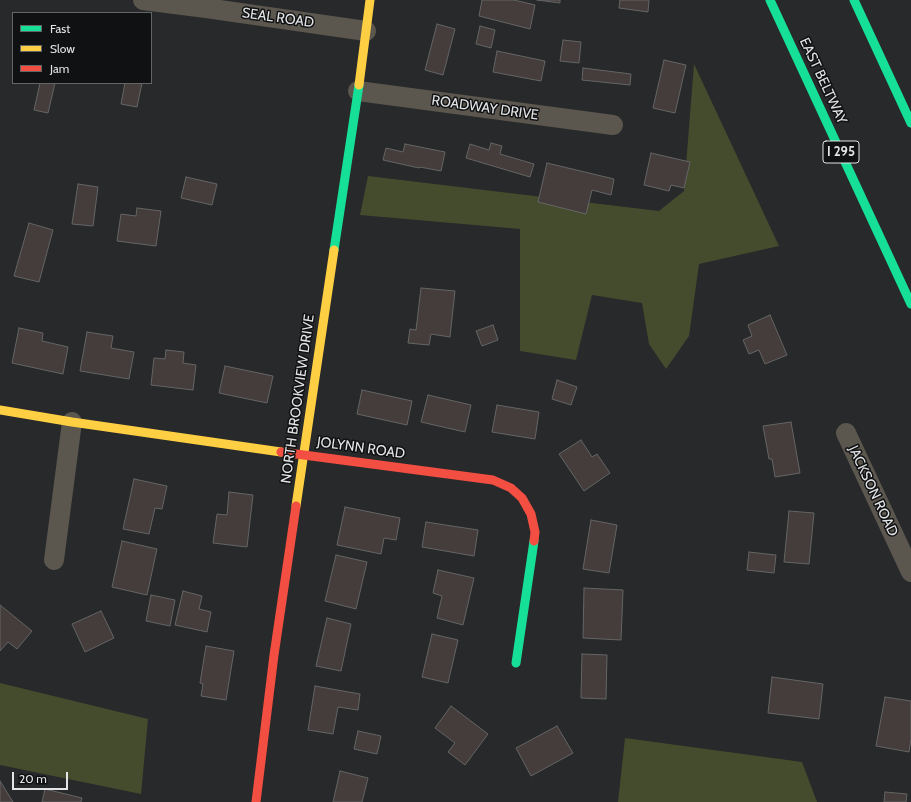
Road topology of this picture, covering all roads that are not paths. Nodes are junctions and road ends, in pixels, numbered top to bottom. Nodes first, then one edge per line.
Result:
1 (143, 0) edge
2 (370, 0) edge
3 (770, 0) edge
4 (854, 0) edge
5 (366, 31) junction
6 (358, 91) junction
7 (911, 123) edge
8 (613, 125) dead end
9 (911, 304) edge
10 (0, 410) edge
11 (72, 422) junction
12 (846, 433) dead end
13 (303, 455) junction
14 (54, 560) dead end
15 (911, 572) edge
16 (516, 663) dead end
17 (256, 802) edge

1 - 5 street, SEAL ROAD
2 - 5 main road, NORTH BROOKVIEW DRIVE
3 - 9 main road, EAST BELTWAY / I 295
4 - 7 main road
5 - 6 main road, NORTH BROOKVIEW DRIVE
6 - 8 street, ROADWAY DRIVE
6 - 13 main road, NORTH BROOKVIEW DRIVE
10 - 11 main road, JOLYNN ROAD
11 - 13 main road, JOLYNN ROAD
11 - 14 street
12 - 15 street, JACKSON ROAD
13 - 16 main road, JOLYNN ROAD
13 - 17 main road, NORTH BROOKVIEW DRIVE

